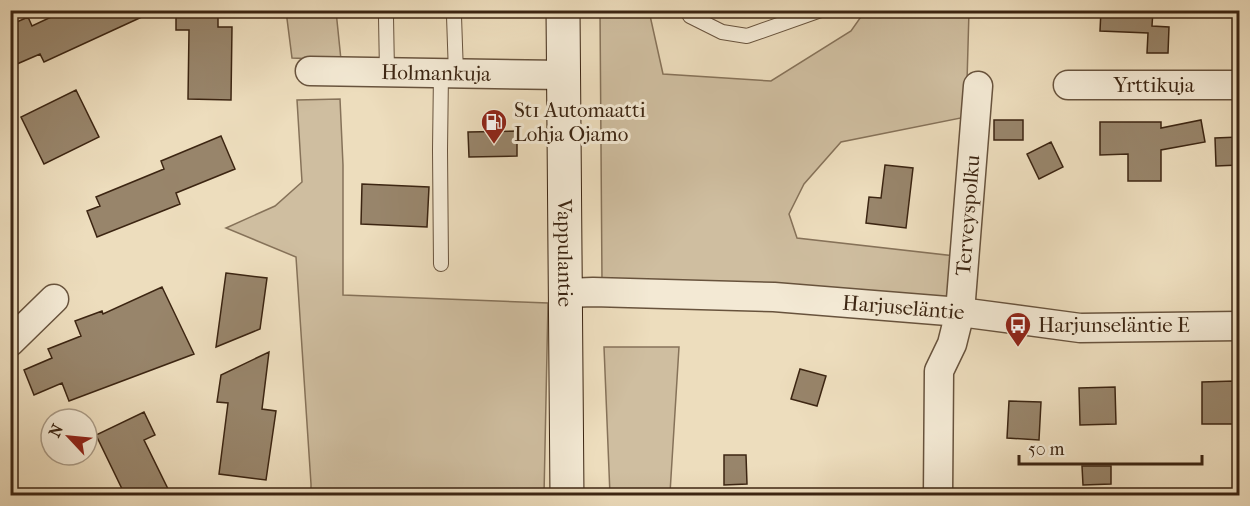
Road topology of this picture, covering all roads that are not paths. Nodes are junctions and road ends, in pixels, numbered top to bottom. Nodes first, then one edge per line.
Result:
1 (389, 10) edge
2 (450, 10) edge
3 (563, 10) edge
4 (687, 10) edge
5 (820, 10) edge
6 (310, 71) dead end
7 (387, 72) junction
8 (448, 73) junction
9 (563, 75) junction
10 (1239, 85) edge
11 (978, 86) dead end
12 (1068, 86) dead end
13 (441, 264) dead end
14 (566, 292) junction
15 (54, 299) dead end
16 (960, 312) junction
17 (1239, 326) edge
18 (10, 342) edge
19 (567, 495) edge
20 (938, 495) edge

1 - 7 lane
2 - 8 lane
3 - 9 street, Vappulantie
4 - 5 lane
6 - 7 street, Holmankuja
7 - 8 street, Holmankuja
8 - 9 street, Holmankuja
8 - 13 lane
9 - 14 street, Vappulantie
10 - 12 street, Yrttikuja
11 - 16 street, Terveyspolku
14 - 16 street, Harjuseläntie
14 - 19 street, Vappulantie
15 - 18 street
16 - 17 street, Harjuseläntie
16 - 20 street, Terveyspolku

